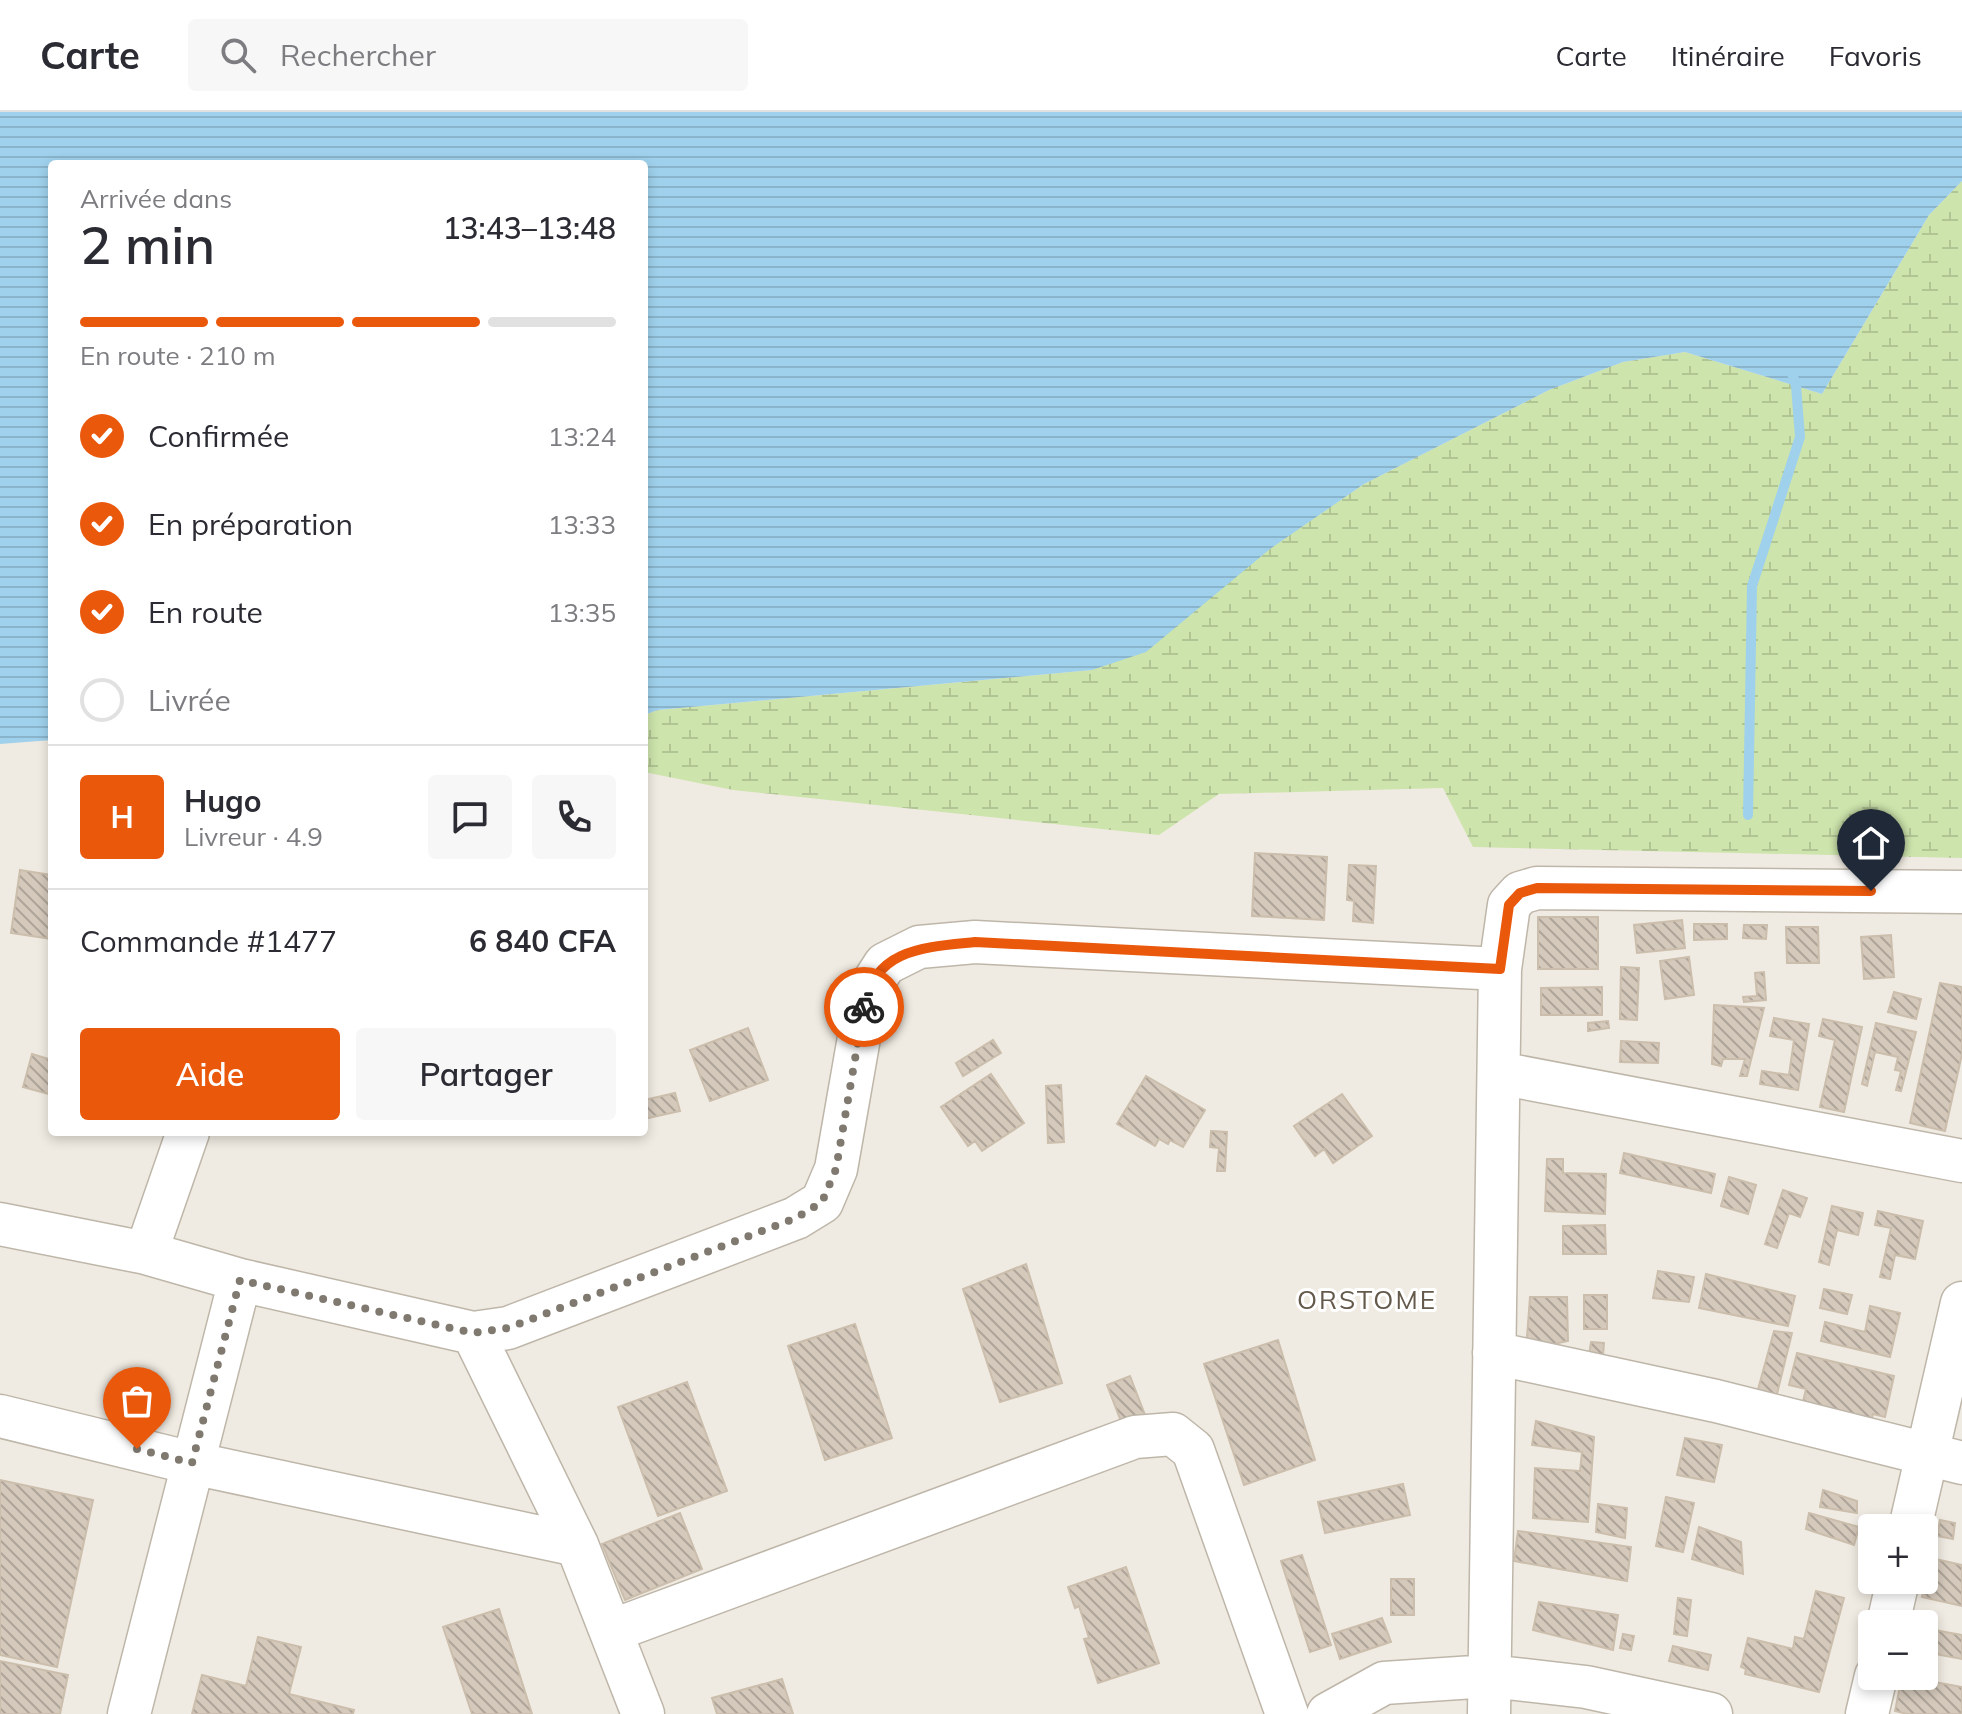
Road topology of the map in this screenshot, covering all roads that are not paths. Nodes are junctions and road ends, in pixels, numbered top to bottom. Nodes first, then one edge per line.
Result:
1 (1962, 892) edge
2 (1500, 969) junction
3 (1499, 1073) junction
4 (187, 1136) edge
5 (1962, 1161) edge
6 (0, 1224) edge
7 (146, 1253) junction
8 (240, 1280) junction
9 (1962, 1303) edge
10 (473, 1333) junction
11 (1494, 1353) junction
12 (0, 1416) edge
13 (1944, 1459) edge
14 (192, 1463) junction
15 (1917, 1514) edge
16 (577, 1545) junction
17 (611, 1631) junction
18 (1873, 1690) edge
19 (1489, 1695) edge
20 (129, 1714) edge
21 (643, 1714) edge
22 (1287, 1714) edge
23 (1328, 1714) edge
24 (1711, 1714) edge
25 (1867, 1714) edge

1 - 2 street
2 - 3 street
2 - 10 street
3 - 5 street
3 - 11 street
4 - 7 street
6 - 7 street
7 - 8 street
8 - 10 street
8 - 14 street
9 - 13 street
10 - 16 street
11 - 13 street
11 - 19 street
12 - 14 street
13 - 15 street
14 - 16 street
14 - 20 street
16 - 17 street
17 - 21 street
17 - 22 street
18 - 25 street
19 - 23 street
19 - 24 street

